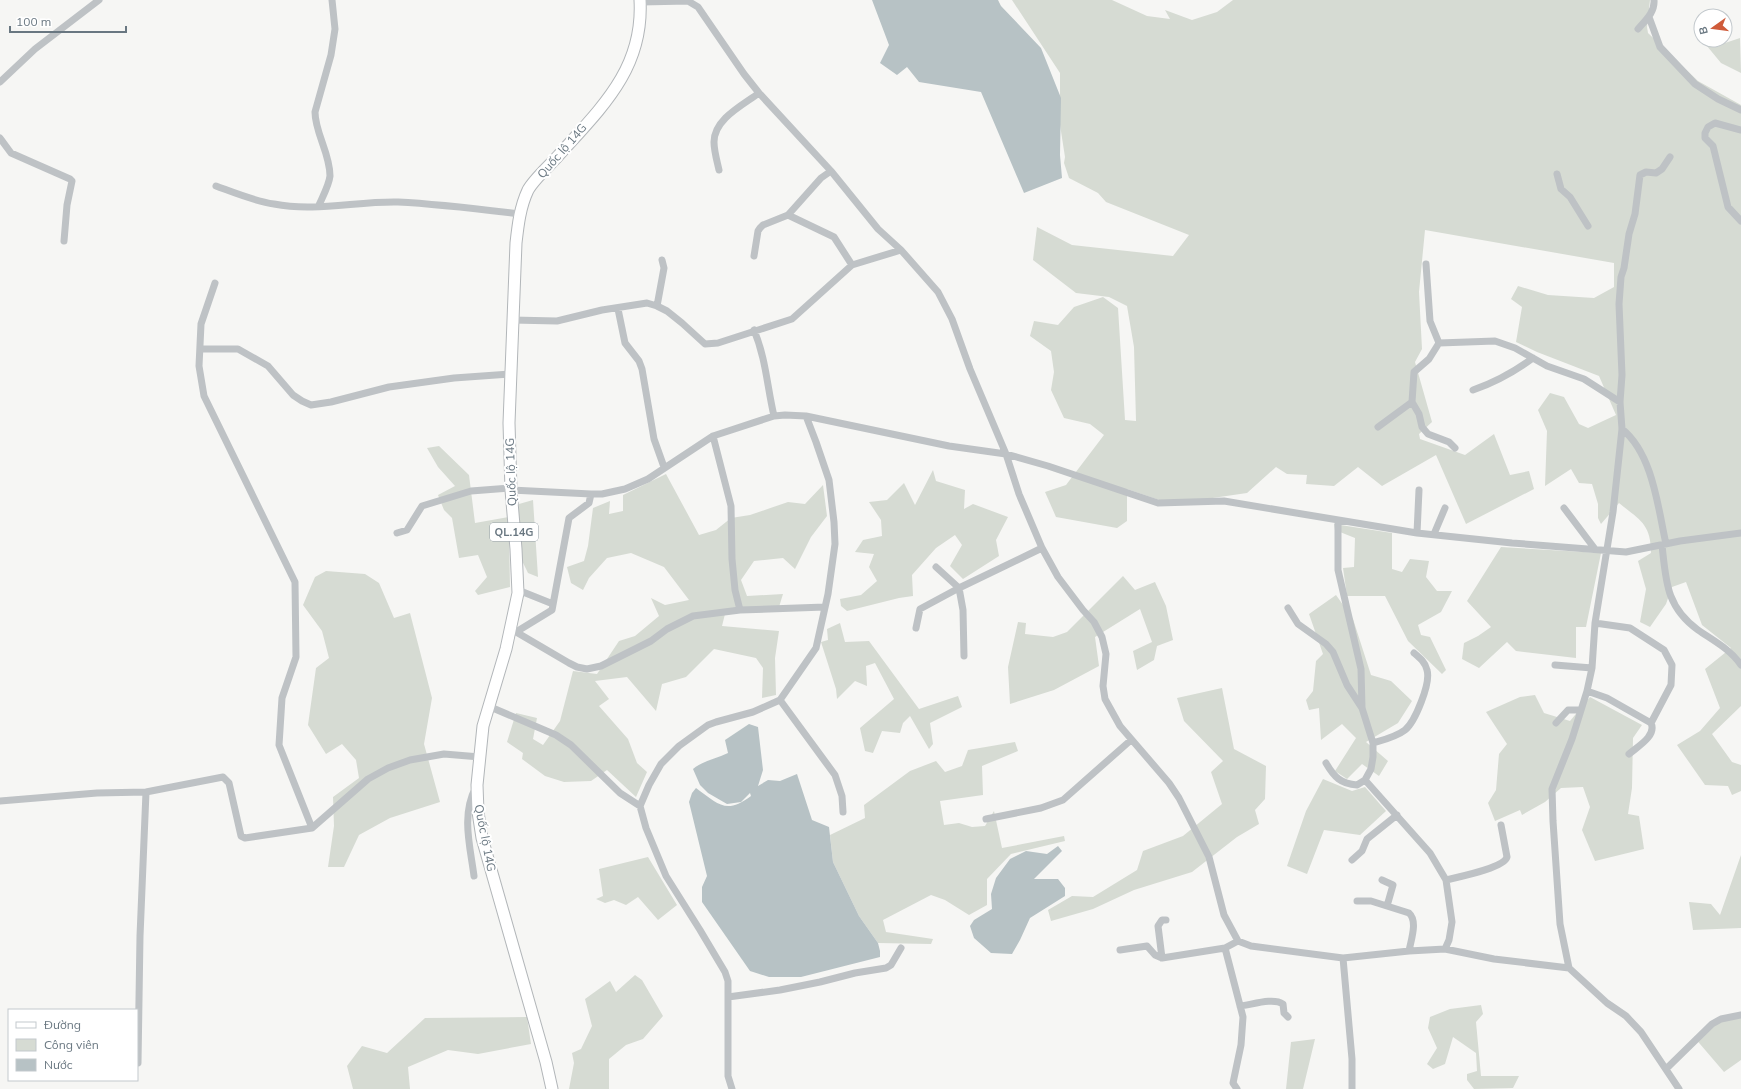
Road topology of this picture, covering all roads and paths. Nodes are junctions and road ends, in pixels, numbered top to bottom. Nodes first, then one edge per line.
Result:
1 (99, 0) edge
2 (332, 0) edge
3 (701, 0) edge
4 (1654, 0) edge
5 (641, 1) edge
6 (694, 3) junction
7 (1649, 17) junction
8 (1638, 29) dead end
9 (0, 82) edge
10 (759, 93) junction
11 (1741, 110) edge
12 (1741, 130) edge
13 (0, 138) edge
14 (1670, 157) dead end
15 (718, 170) dead end
16 (831, 171) junction
17 (1557, 174) dead end
18 (216, 186) dead end
19 (320, 205) junction
20 (520, 214) junction
21 (788, 216) junction
22 (1741, 221) edge
23 (1588, 226) dead end
24 (64, 241) dead end
25 (901, 250) junction
26 (754, 256) dead end
27 (662, 260) dead end
28 (852, 264) junction
29 (1426, 264) dead end
30 (215, 283) dead end
31 (657, 306) junction
32 (618, 309) junction
33 (512, 320) junction
34 (754, 330) junction
35 (1439, 343) junction
36 (200, 349) junction
37 (1533, 358) junction
38 (510, 374) junction
39 (1473, 390) dead end
40 (1412, 402) junction
41 (1620, 402) junction
42 (774, 416) junction
43 (806, 416) junction
44 (1378, 427) dead end
45 (1622, 429) junction
46 (713, 436) junction
47 (1455, 448) dead end
48 (1006, 454) junction
49 (664, 467) junction
50 (510, 489) junction
51 (1419, 490) dead end
52 (591, 494) junction
53 (1445, 508) dead end
54 (1564, 508) dead end
55 (1338, 520) junction
56 (397, 533) dead end
57 (1417, 533) junction
58 (1434, 534) junction
59 (1741, 534) edge
60 (1664, 545) junction
61 (1042, 548) junction
62 (1595, 549) junction
63 (1607, 549) junction
64 (936, 567) dead end
65 (959, 588) junction
66 (518, 590) junction
67 (553, 604) junction
68 (825, 607) junction
69 (1288, 608) dead end
70 (740, 610) junction
71 (1595, 623) junction
72 (916, 628) dead end
73 (513, 631) junction
74 (1414, 653) dead end
75 (964, 656) dead end
76 (1555, 665) dead end
77 (1741, 665) edge
78 (1592, 668) junction
79 (1587, 691) junction
80 (780, 700) junction
81 (488, 706) junction
82 (1362, 708) junction
83 (1581, 710) junction
84 (1556, 723) dead end
85 (1651, 724) junction
86 (1131, 740) junction
87 (1373, 743) junction
88 (1629, 754) dead end
89 (480, 757) junction
90 (1326, 763) dead end
91 (1365, 780) junction
92 (476, 785) junction
93 (146, 792) junction
94 (0, 801) edge
95 (640, 806) junction
96 (843, 812) dead end
97 (1397, 815) junction
98 (986, 819) dead end
99 (1501, 825) dead end
100 (312, 828) junction
101 (1352, 860) dead end
102 (474, 876) dead end
103 (1382, 880) dead end
104 (1446, 880) junction
105 (1357, 901) dead end
106 (1387, 906) junction
107 (1166, 920) dead end
108 (1238, 940) junction
109 (901, 948) dead end
110 (1225, 948) junction
111 (1445, 949) junction
112 (1120, 950) dead end
113 (1409, 951) junction
114 (1162, 958) junction
115 (1343, 958) junction
116 (1568, 968) junction
117 (728, 997) junction
118 (1240, 1006) junction
119 (1741, 1015) edge
120 (1288, 1017) dead end
121 (138, 1063) edge
122 (1666, 1069) junction
123 (552, 1089) edge
124 (732, 1089) edge
125 (1237, 1089) edge
126 (1352, 1089) edge
127 (1679, 1089) edge

1 - 9 street
2 - 19 street
3 - 6 street
4 - 7 street
5 - 6 street
5 - 20 main road, Quốc lộ 14G / QL.14G
6 - 10 street
7 - 8 street
7 - 11 street
10 - 15 street
10 - 16 street
12 - 22 street
13 - 24 street
14 - 41 street
16 - 21 street
16 - 25 street
17 - 23 street
18 - 19 street
19 - 20 street
20 - 33 main road, Quốc lộ 14G / QL.14G
21 - 26 street
21 - 28 street
25 - 28 street
25 - 48 street
27 - 31 street
28 - 34 street
29 - 35 street
30 - 36 street
31 - 32 street
31 - 34 street
32 - 33 street
32 - 49 street
33 - 38 main road, Quốc lộ 14G / QL.14G
34 - 42 street
35 - 37 street
35 - 40 street
36 - 38 street
36 - 100 street
37 - 39 street
37 - 41 street
38 - 50 main road, Quốc lộ 14G / QL.14G
40 - 44 street
40 - 47 street
41 - 45 street
42 - 43 street
42 - 46 street
43 - 48 street
43 - 68 street
45 - 60 street
45 - 63 street
46 - 49 street
46 - 70 street
48 - 55 street
48 - 61 street
49 - 52 street
50 - 52 street
50 - 56 street
50 - 66 main road, Quốc lộ 14G / QL.14G
51 - 57 street
52 - 67 street
53 - 58 street
54 - 62 street
55 - 57 street
55 - 82 street
57 - 58 street
58 - 62 street
59 - 60 street
60 - 63 street
60 - 77 street
61 - 65 street
61 - 86 street
62 - 63 street
63 - 71 street
64 - 65 street
65 - 72 street
65 - 75 street
66 - 67 street
66 - 73 main road, Quốc lộ 14G / QL.14G
67 - 73 street
68 - 70 street
68 - 80 street
69 - 82 street
70 - 73 street
71 - 78 street
71 - 85 street
73 - 81 main road, Quốc lộ 14G / QL.14G
74 - 87 street
76 - 78 street
78 - 79 street
79 - 83 street
79 - 85 street
80 - 95 street
80 - 96 street
81 - 89 main road, Quốc lộ 14G / QL.14G
81 - 95 street
82 - 87 street
83 - 84 street
83 - 116 street
85 - 88 street
86 - 98 street
86 - 108 street
87 - 91 street
89 - 92 main road, Quốc lộ 14G / QL.14G
89 - 100 street
90 - 91 street
91 - 97 street
92 - 102 street
92 - 123 main road, Quốc lộ 14G / QL.14G
93 - 94 street
93 - 100 street
93 - 121 street
95 - 117 street
97 - 101 street
97 - 104 street
99 - 104 street
103 - 106 street
104 - 111 street
105 - 106 street
106 - 113 street
107 - 114 street
108 - 110 street
108 - 115 street
109 - 117 street
110 - 114 street
110 - 118 street
111 - 113 street
111 - 116 street
112 - 114 street
113 - 115 street
115 - 126 street
116 - 122 street
117 - 124 street
118 - 120 street
118 - 125 street
119 - 122 street
122 - 127 street

